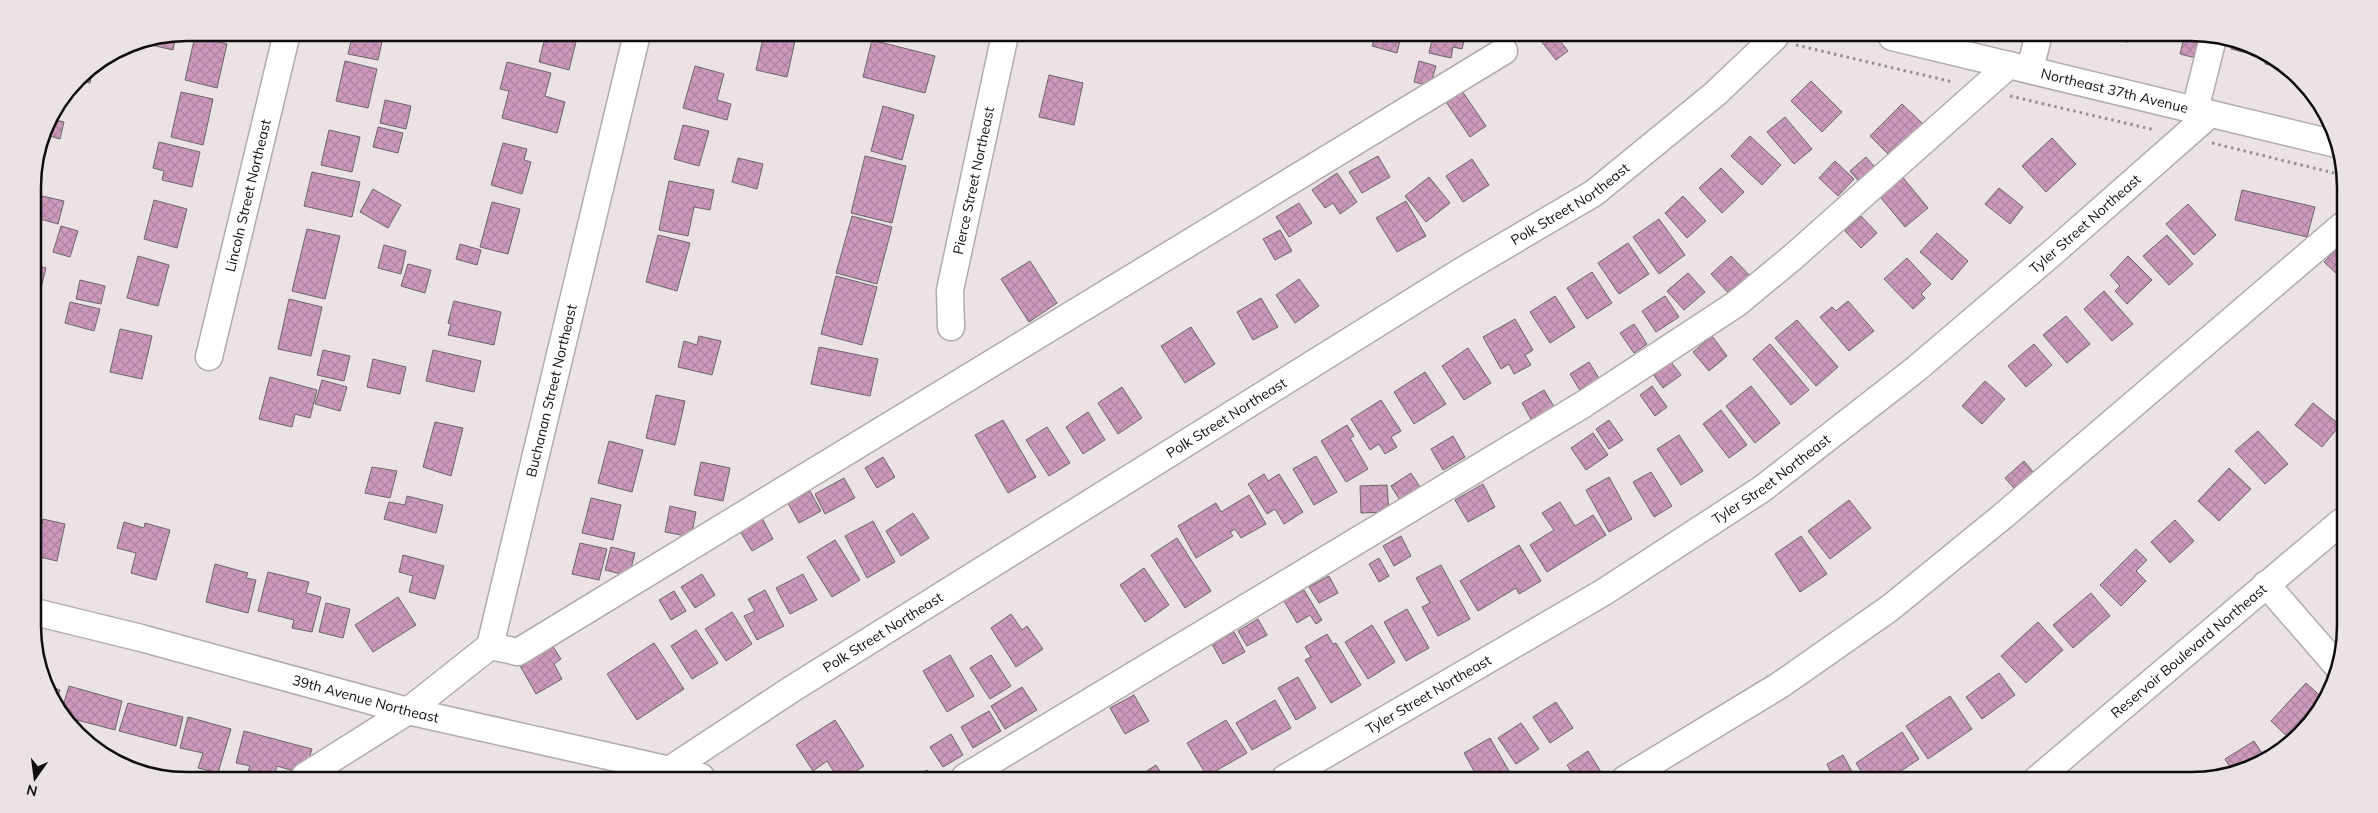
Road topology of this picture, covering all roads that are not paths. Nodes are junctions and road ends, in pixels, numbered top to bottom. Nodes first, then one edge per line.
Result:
1 (285, 41) edge
2 (635, 41) edge
3 (1004, 41) edge
4 (1771, 41) edge
5 (1908, 41) edge
6 (2036, 41) edge
7 (2212, 43) edge
8 (1504, 51) dead end
9 (2019, 68) junction
10 (2202, 112) junction
11 (2330, 142) edge
12 (2337, 230) edge
13 (951, 327) dead end
14 (209, 357) dead end
15 (2337, 525) edge
16 (2266, 584) junction
17 (41, 613) edge
18 (490, 646) junction
19 (2333, 661) edge
20 (408, 711) junction
21 (1296, 771) edge
22 (1638, 771) edge
23 (2047, 771) edge
24 (312, 772) edge
25 (660, 772) edge
26 (667, 772) edge
27 (974, 772) edge

1 - 14 street, Lincoln Street Northeast
2 - 18 street, Buchanan Street Northeast
3 - 13 street, Pierce Street Northeast
4 - 26 street, Polk Street Northeast
5 - 9 street, Northeast 37th Avenue
6 - 9 street
7 - 10 street
8 - 18 street
9 - 10 street, Northeast 37th Avenue
9 - 27 street
10 - 11 street, Northeast 37th Avenue
10 - 21 street, Tyler Street Northeast
12 - 22 street
15 - 16 street, Reservoir Boulevard Northeast
16 - 19 street
16 - 23 street, Reservoir Boulevard Northeast
17 - 20 street, 39th Avenue Northeast
18 - 20 street
20 - 24 street
20 - 25 street, 39th Avenue Northeast

